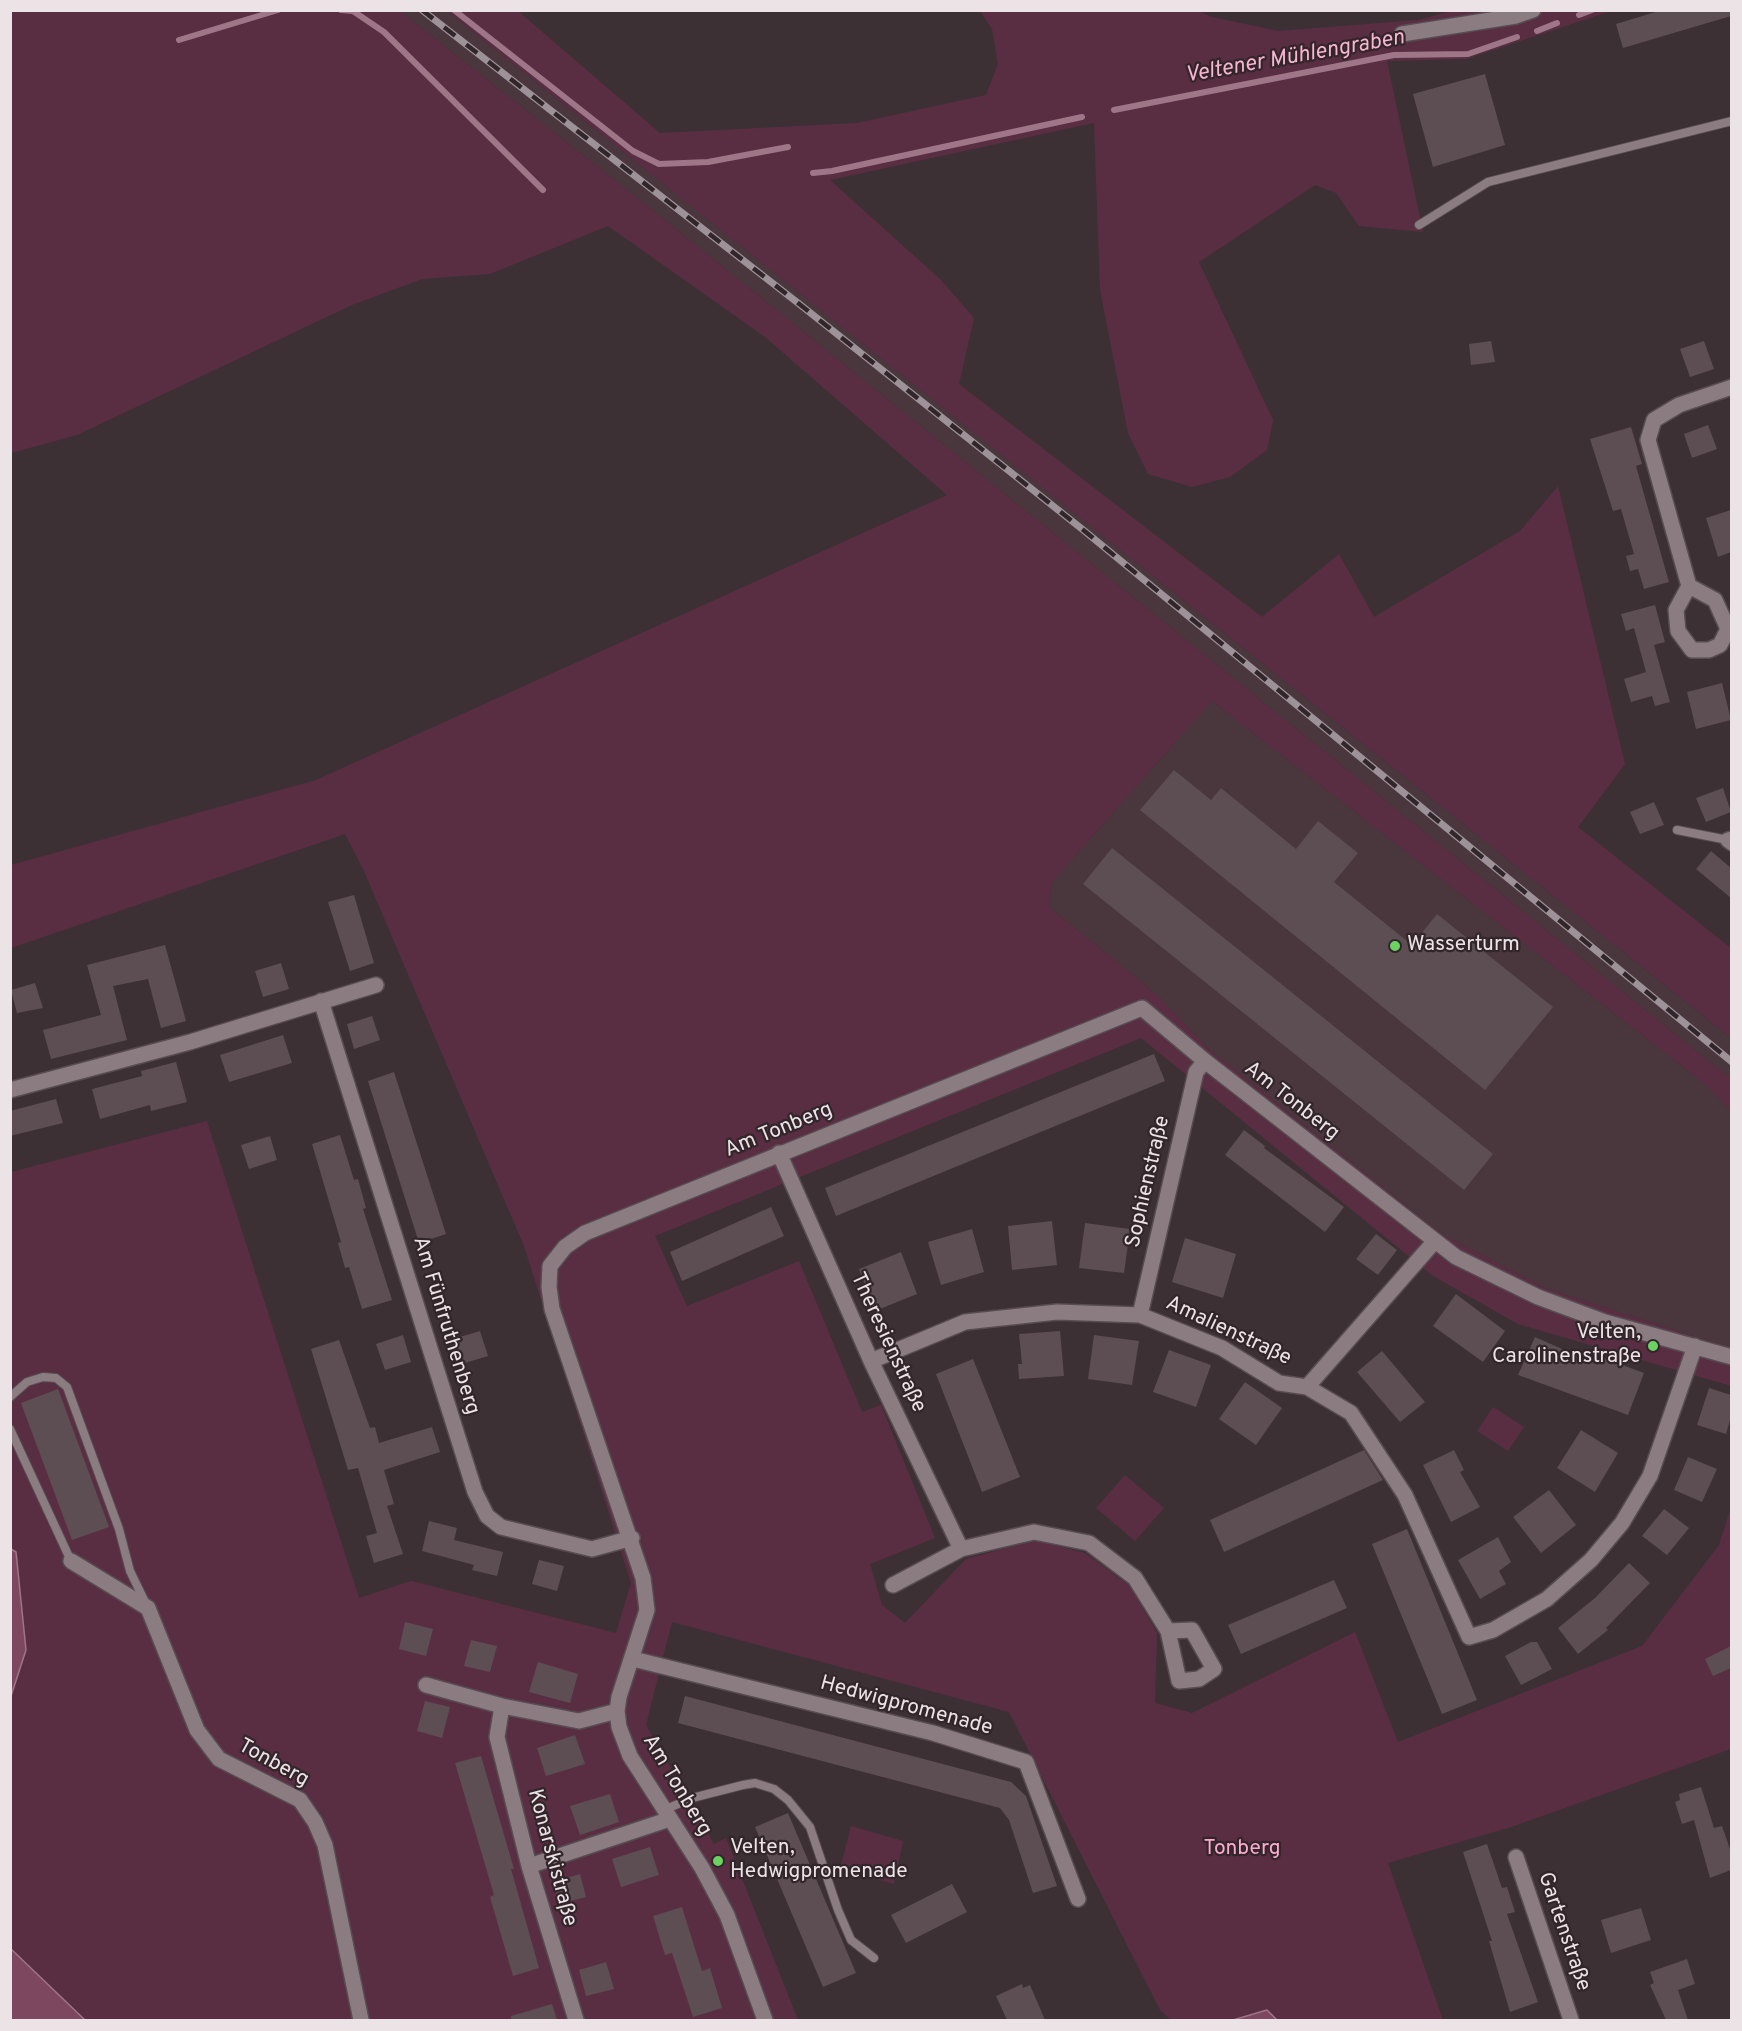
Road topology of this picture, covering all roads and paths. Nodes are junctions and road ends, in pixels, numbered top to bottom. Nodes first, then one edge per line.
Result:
1 (1533, 10) edge
2 (1402, 33) dead end
3 (1731, 121) edge
4 (1419, 225) dead end
5 (1731, 387) edge
6 (1689, 586) dead end
7 (1677, 830) dead end
8 (1730, 841) edge
9 (376, 985) dead end
10 (321, 1001) junction
11 (1205, 1061) junction
12 (10, 1090) edge
13 (779, 1153) junction
14 (1434, 1242) junction
15 (1140, 1315) junction
16 (1695, 1346) junction
17 (1731, 1357) edge
18 (871, 1360) junction
19 (1307, 1387) junction
20 (10, 1397) edge
21 (10, 1429) edge
22 (632, 1538) junction
23 (961, 1549) junction
24 (71, 1561) joint
25 (893, 1585) dead end
26 (148, 1608) junction
27 (1168, 1631) dead end
28 (633, 1659) junction
29 (426, 1684) dead end
30 (502, 1706) junction
31 (617, 1711) junction
32 (667, 1815) junction
33 (1516, 1857) dead end
34 (529, 1866) junction
35 (1078, 1899) dead end
36 (874, 1959) dead end
37 (361, 2020) edge
38 (576, 2020) edge
39 (765, 2020) edge
40 (1571, 2020) edge

1 - 2 street
3 - 4 lane
5 - 6 street
7 - 8 lane
9 - 10 street
10 - 12 street
10 - 22 street, Am Fünfruthenberg
11 - 13 street, Am Tonberg
11 - 14 street, Am Tonberg
11 - 15 street, Sophienstraße
13 - 18 street, Theresienstraße
13 - 22 street, Am Tonberg
14 - 16 street, Am Tonberg
14 - 19 street
15 - 18 street, Amalienstraße
15 - 19 street, Amalienstraße
16 - 17 street, Am Tonberg
16 - 19 street, Amalienstraße
18 - 23 street, Theresienstraße
20 - 26 lane
21 - 24 lane
22 - 28 street, Am Tonberg
23 - 25 street
23 - 27 street
24 - 26 street
26 - 37 street, Tonberg
28 - 31 street, Am Tonberg
28 - 35 street, Hedwigpromenade
29 - 30 street
30 - 31 street
30 - 34 street, Konarskistraße
31 - 32 street, Am Tonberg
32 - 34 street
32 - 36 lane
32 - 39 street, Am Tonberg
33 - 40 street, Gartenstraße
34 - 38 street, Konarskistraße

